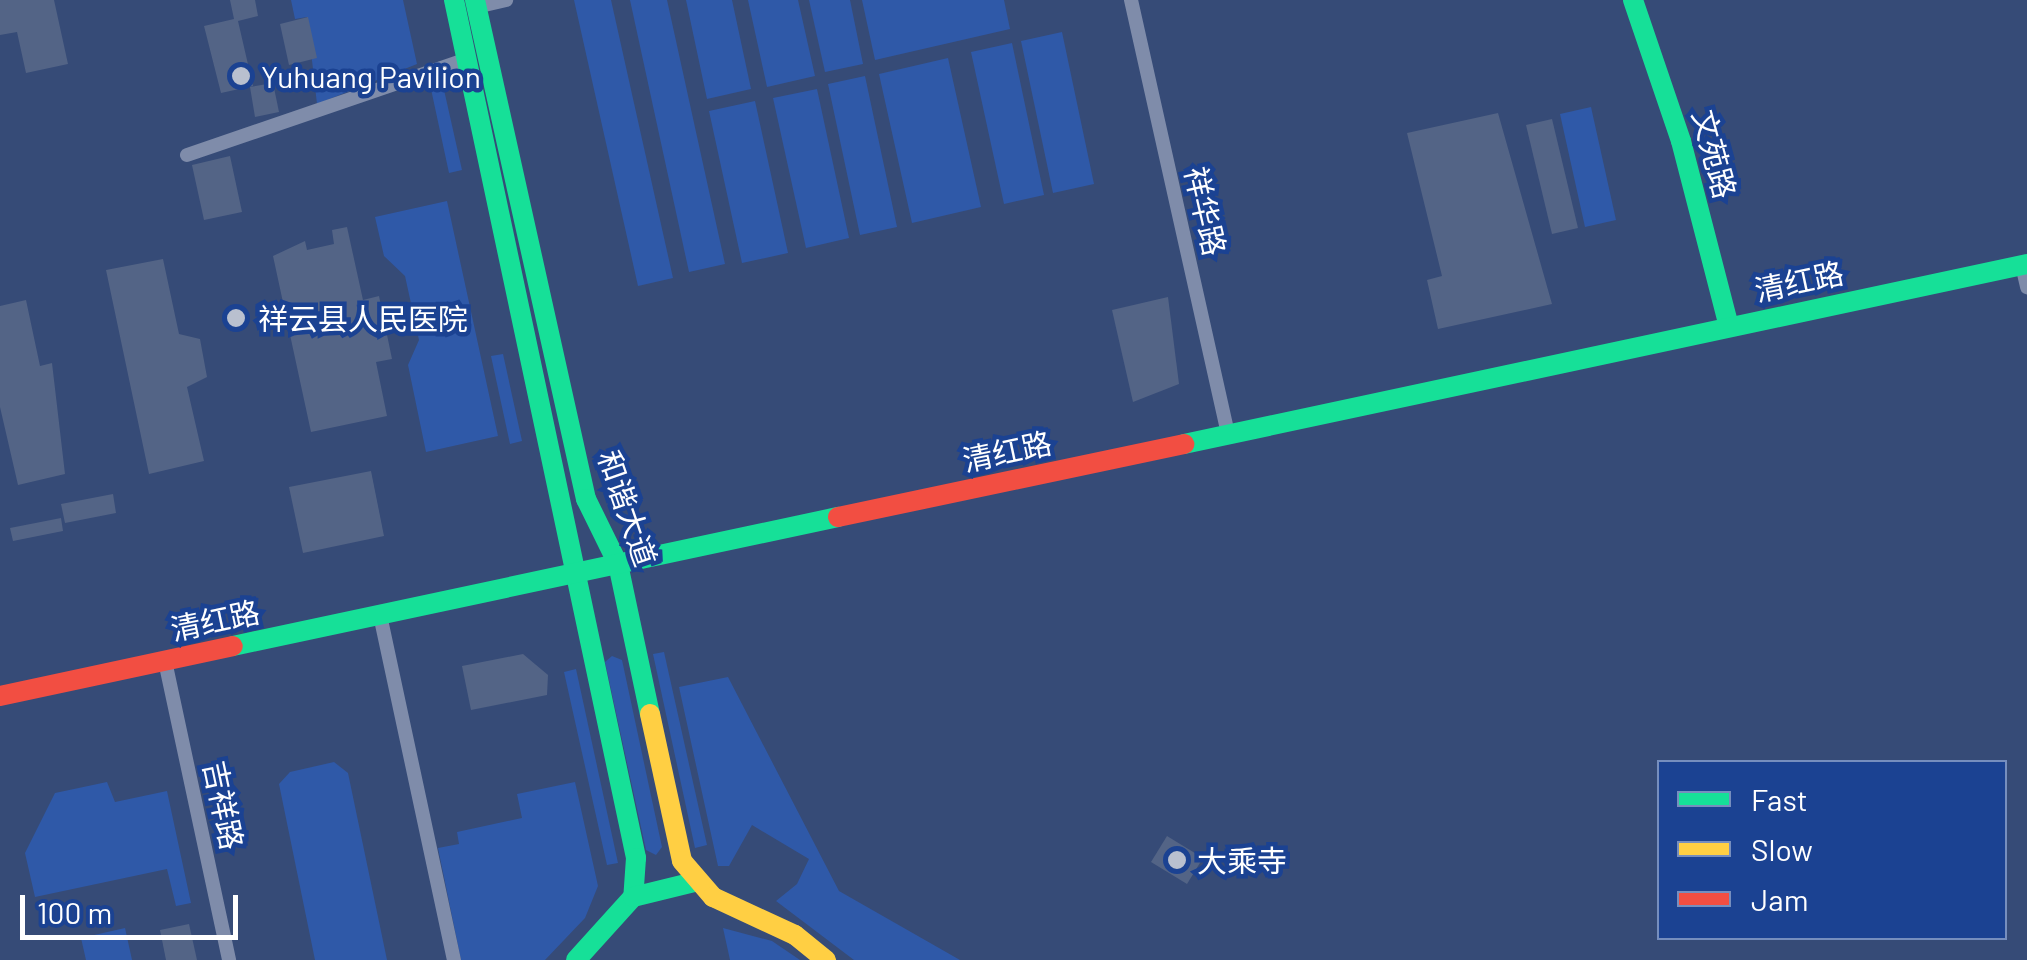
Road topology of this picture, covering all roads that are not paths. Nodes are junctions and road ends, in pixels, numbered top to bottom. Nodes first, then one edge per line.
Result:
1 (454, 0) edge
2 (506, 0) edge
3 (1130, 0) edge
4 (1634, 0) edge
5 (476, 3) edge
6 (467, 58) junction
7 (187, 155) dead end
8 (2025, 264) edge
9 (2027, 288) edge
10 (1728, 327) junction
11 (1228, 434) junction
12 (618, 564) junction
13 (573, 574) junction
14 (380, 616) junction
15 (165, 661) junction
16 (0, 696) edge
17 (694, 882) junction
18 (633, 896) junction
19 (229, 960) edge
20 (454, 960) edge
21 (576, 960) edge
22 (826, 960) edge

1 - 6 main road, 和谐大道
2 - 5 street
3 - 11 street, 祥华路
4 - 10 main road, 文苑路
5 - 12 main road, 和谐大道
6 - 7 street
6 - 13 main road, 和谐大道
8 - 9 street
8 - 10 main road, 清红路
10 - 11 main road, 清红路
11 - 12 main road, 清红路
12 - 13 main road, 清红路
12 - 17 main road, 和谐大道
13 - 14 main road, 清红路
13 - 18 main road, 和谐大道
14 - 15 main road, 清红路
14 - 20 street
15 - 16 main road, 清红路
15 - 19 street, 吉祥路
17 - 18 main road
17 - 22 main road
18 - 21 main road

